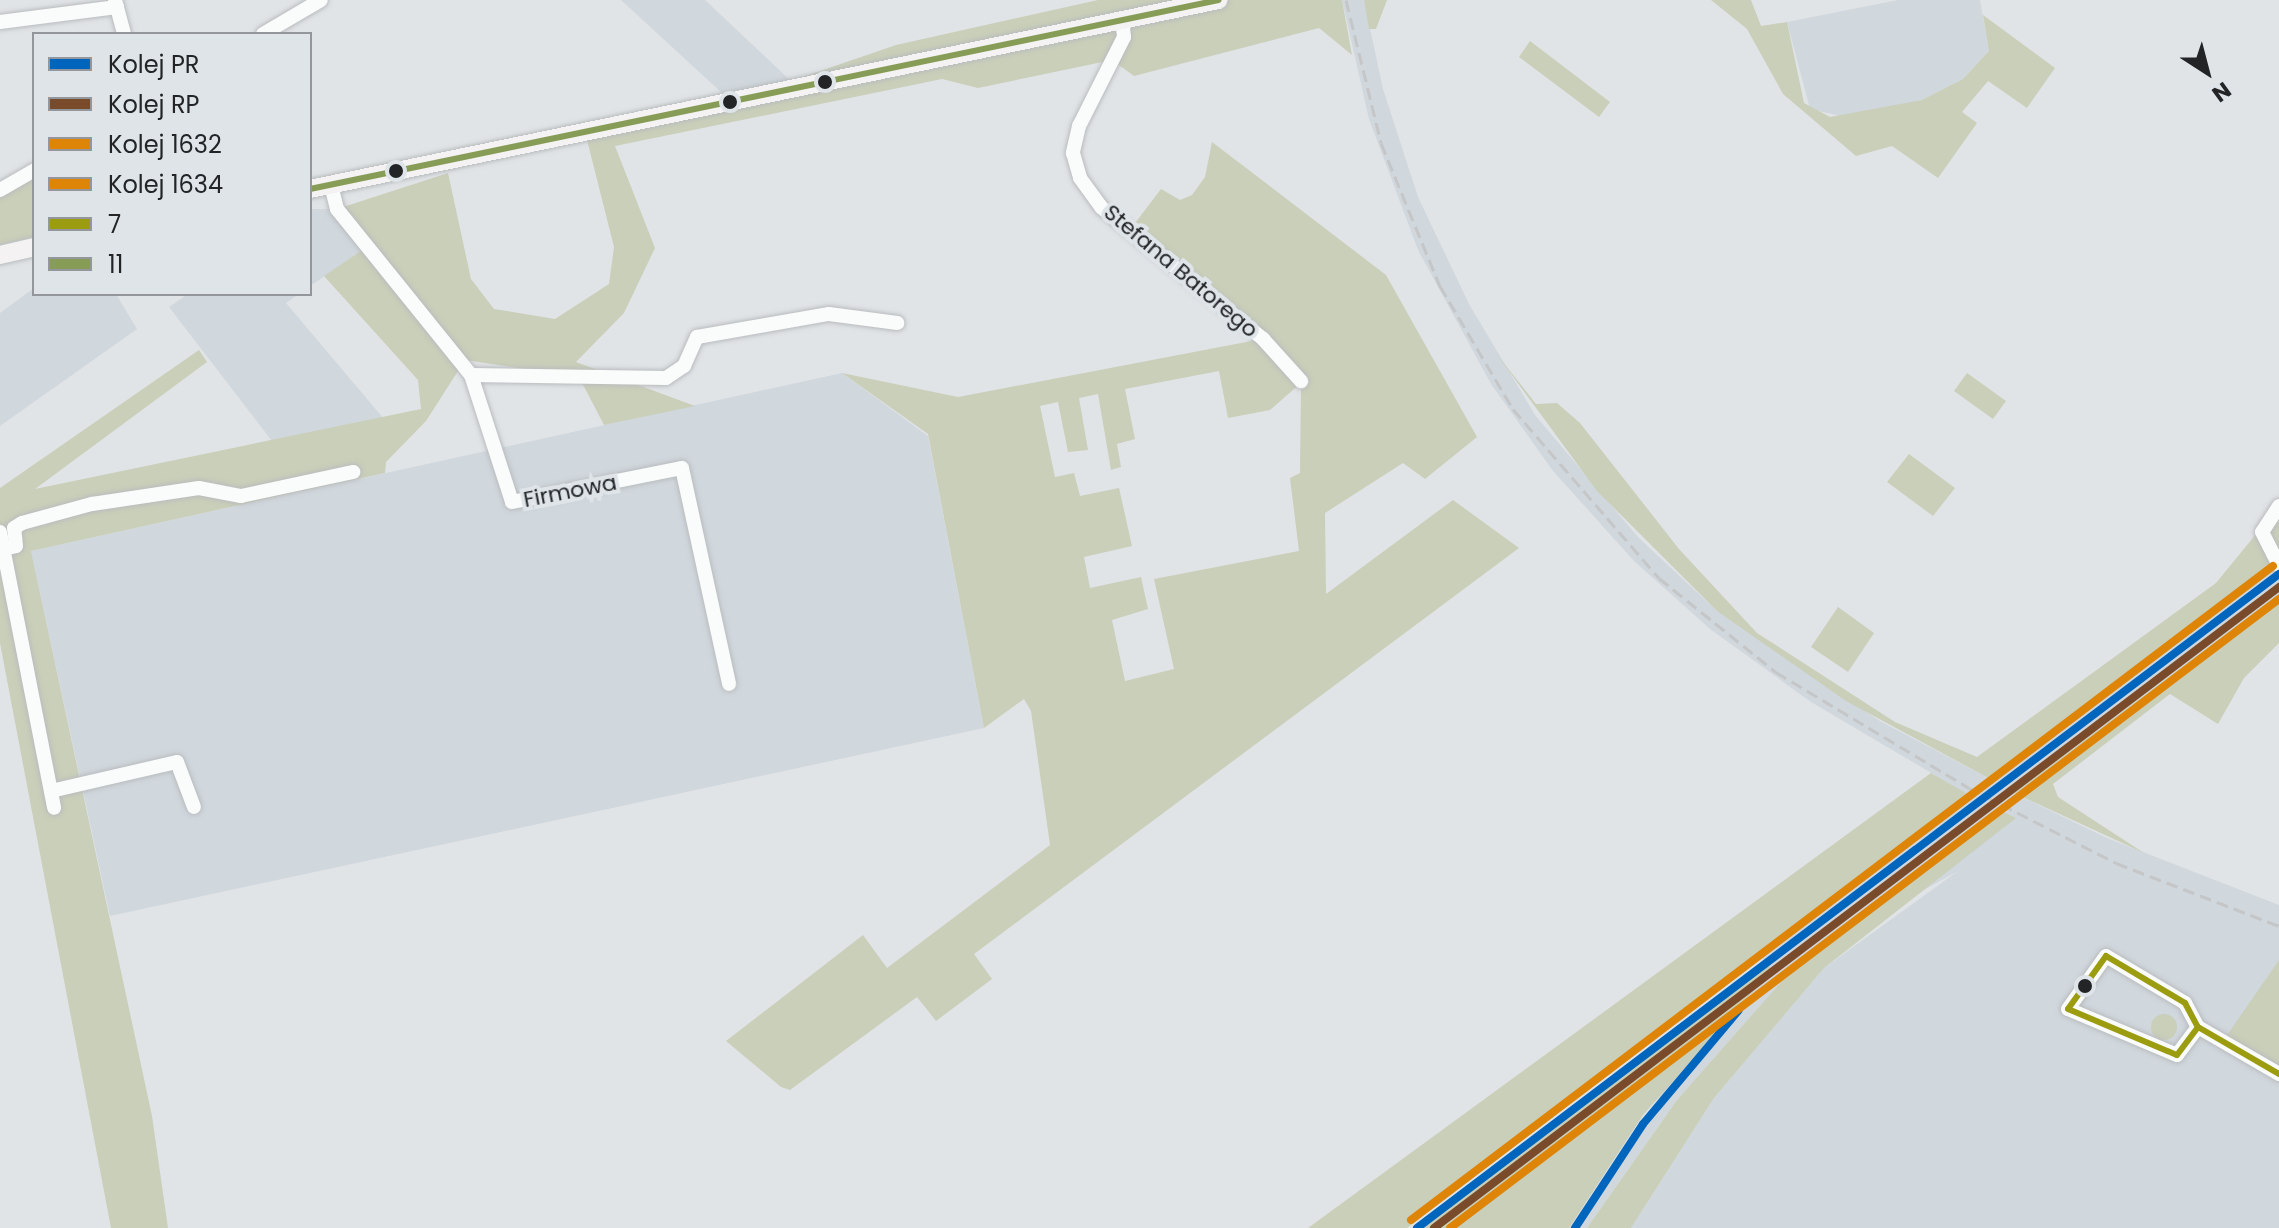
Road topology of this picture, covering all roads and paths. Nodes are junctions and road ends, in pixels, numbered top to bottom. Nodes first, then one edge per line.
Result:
1 (321, 0) edge
2 (1219, 0) edge
3 (116, 4) edge
4 (1122, 20) junction
5 (0, 22) edge
6 (123, 32) edge
7 (266, 32) edge
8 (32, 171) edge
9 (331, 185) junction
10 (312, 189) edge
11 (0, 190) edge
12 (32, 247) edge
13 (0, 255) edge
14 (897, 323) dead end
15 (471, 375) junction
16 (1301, 381) dead end
17 (353, 472) dead end
18 (2279, 506) edge
19 (0, 532) edge
20 (3, 549) junction
21 (2279, 565) edge
22 (729, 684) dead end
23 (51, 791) junction
24 (194, 807) dead end
25 (54, 808) dead end
26 (2198, 1027) junction
27 (2279, 1074) edge

1 - 7 street
2 - 4 main road
3 - 5 street
3 - 6 street
4 - 9 main road
4 - 16 street, Stefana Batorego
8 - 11 street
9 - 10 main road
9 - 15 street, Firmowa
12 - 13 main road
14 - 15 street
15 - 22 street, Firmowa
17 - 20 street
18 - 21 street
19 - 20 street
20 - 23 street
23 - 24 street
23 - 25 street
26 - 26 street
26 - 27 street

